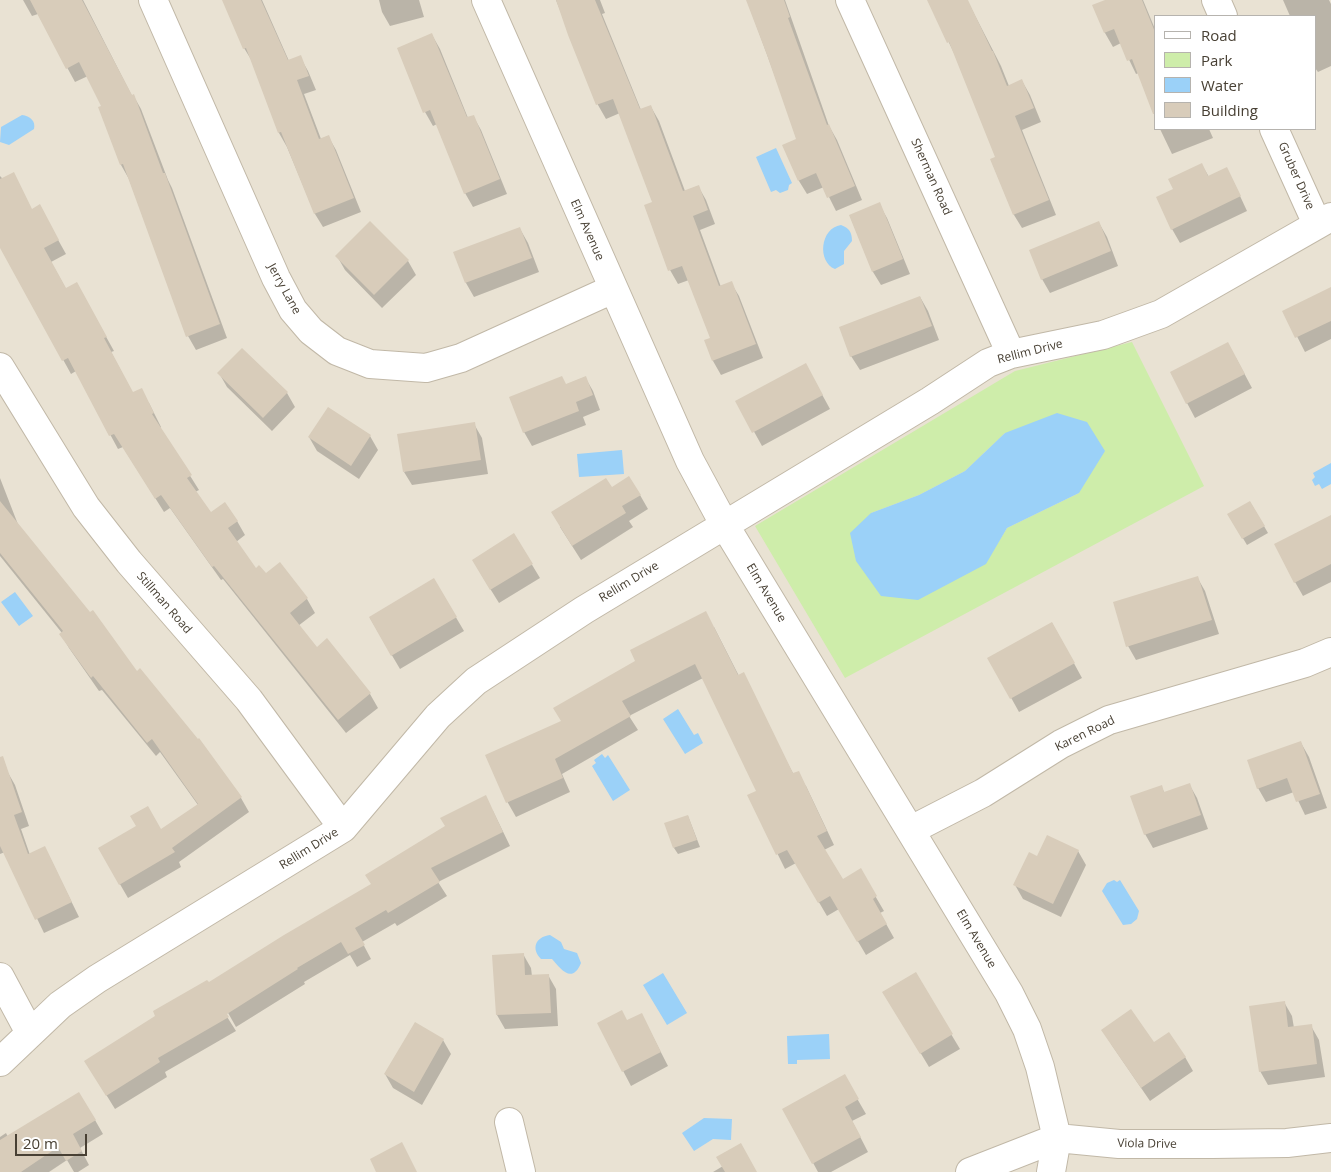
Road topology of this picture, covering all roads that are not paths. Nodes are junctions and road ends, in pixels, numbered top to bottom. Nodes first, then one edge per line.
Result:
1 (153, 0) edge
2 (486, 0) edge
3 (850, 0) edge
4 (1216, 0) edge
5 (1223, 15) edge
6 (1275, 130) edge
7 (1324, 220) edge
8 (613, 289) junction
9 (1011, 354) junction
10 (0, 368) edge
11 (724, 524) junction
12 (1331, 652) edge
13 (342, 828) junction
14 (911, 830) junction
15 (0, 977) edge
16 (30, 1033) junction
17 (0, 1062) edge
18 (509, 1122) dead end
19 (1056, 1138) junction
20 (1331, 1138) edge
21 (520, 1172) edge
22 (970, 1172) edge
23 (1051, 1172) edge

1 - 8 street, Jerry Lane
2 - 8 street, Elm Avenue
3 - 9 street, Sherman Road
4 - 5 street
6 - 7 street, Gruber Drive
7 - 9 street, Rellim Drive
8 - 11 street, Elm Avenue
9 - 11 street, Rellim Drive
10 - 13 street, Stillman Road
11 - 13 street, Rellim Drive
11 - 14 street, Elm Avenue
12 - 14 street, Karen Road
13 - 16 street, Rellim Drive
14 - 19 street, Elm Avenue
15 - 16 street
16 - 17 street, Rellim Drive
18 - 21 street
19 - 20 street, Viola Drive
19 - 22 street, Viola Drive
19 - 23 street, Elm Avenue

